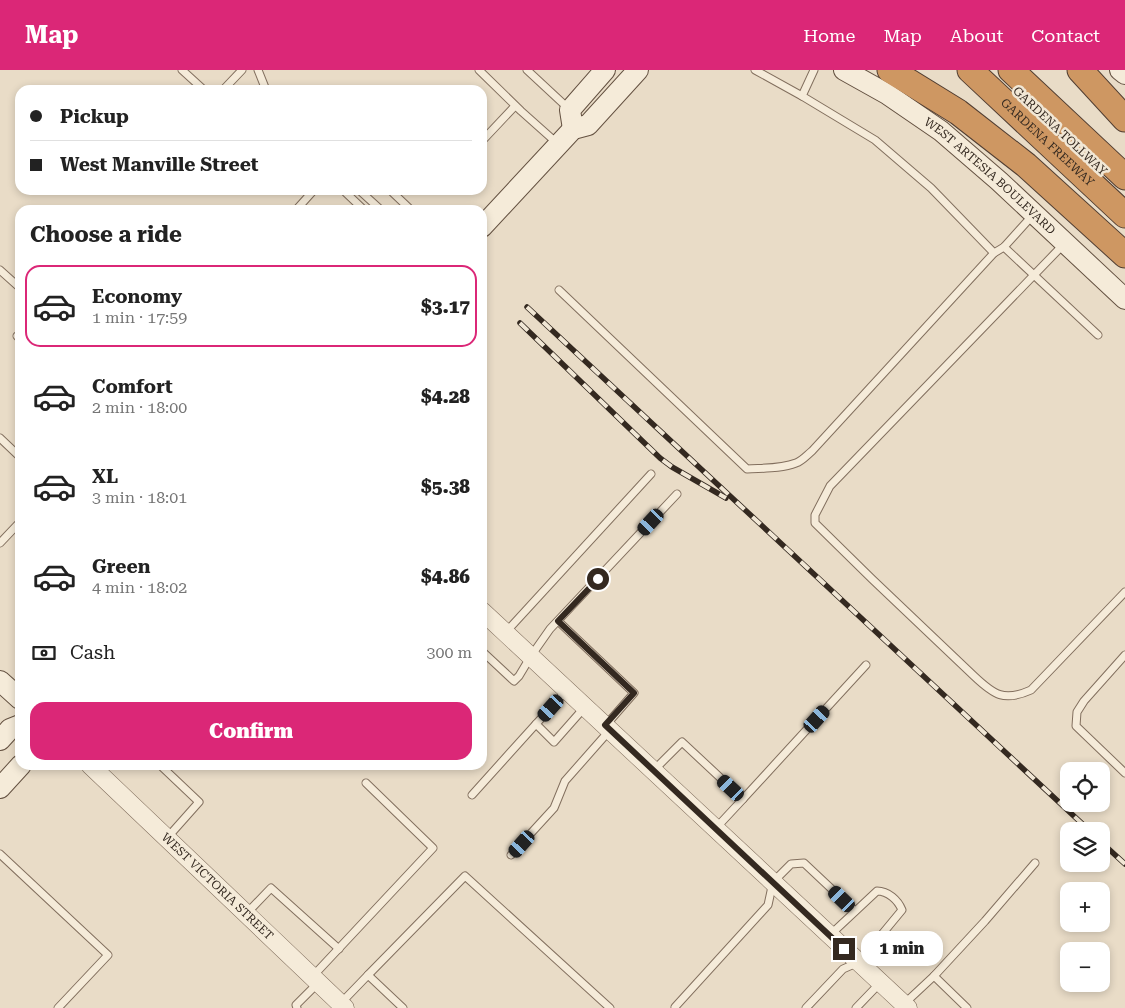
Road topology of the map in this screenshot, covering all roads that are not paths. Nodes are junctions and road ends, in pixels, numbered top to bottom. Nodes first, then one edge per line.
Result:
1 (182, 70) edge
2 (242, 70) edge
3 (258, 70) edge
4 (479, 70) edge
5 (527, 70) edge
6 (606, 70) edge
7 (638, 70) edge
8 (755, 70) edge
9 (814, 70) edge
10 (844, 70) edge
11 (890, 70) edge
12 (970, 70) edge
13 (995, 70) edge
14 (1011, 70) edge
15 (1031, 70) edge
16 (1080, 70) edge
17 (1120, 70) edge
18 (1125, 74) edge
19 (198, 85) edge
20 (228, 85) edge
21 (264, 85) edge
22 (802, 96) junction
23 (515, 106) junction
24 (572, 119) junction
25 (1125, 120) edge
26 (487, 136) edge
27 (558, 145) junction
28 (1125, 158) edge
29 (1125, 176) edge
30 (1125, 193) edge
31 (310, 195) edge
32 (348, 195) edge
33 (364, 195) edge
34 (395, 195) edge
35 (300, 205) edge
36 (359, 205) edge
37 (376, 205) edge
38 (406, 205) edge
39 (1034, 214) junction
40 (1125, 215) edge
41 (487, 222) edge
42 (1065, 243) junction
43 (1004, 247) junction
44 (994, 253) junction
45 (1125, 255) edge
46 (0, 270) edge
47 (1035, 275) junction
48 (15, 284) edge
49 (559, 290) dead end
50 (1125, 299) edge
51 (1098, 335) dead end
52 (0, 438) edge
53 (15, 452) edge
54 (651, 474) dead end
55 (677, 494) dead end
56 (15, 527) edge
57 (0, 543) edge
58 (1125, 592) edge
59 (487, 615) edge
60 (558, 621) junction
61 (505, 632) junction
62 (1125, 655) edge
63 (487, 656) edge
64 (531, 656) junction
65 (866, 666) dead end
66 (0, 681) edge
67 (567, 689) junction
68 (15, 694) edge
69 (585, 707) junction
70 (536, 724) junction
71 (15, 727) edge
72 (608, 728) junction
73 (0, 740) edge
74 (16, 770) edge
75 (95, 770) edge
76 (165, 770) edge
77 (653, 770) junction
78 (1125, 773) edge
79 (366, 782) dead end
80 (0, 788) edge
81 (472, 795) dead end
82 (743, 799) junction
83 (716, 828) junction
84 (166, 838) junction
85 (0, 854) edge
86 (511, 855) dead end
87 (1035, 863) dead end
88 (773, 882) junction
89 (855, 911) junction
90 (246, 914) junction
91 (830, 935) junction
92 (339, 949) junction
93 (859, 962) junction
94 (368, 975) junction
95 (934, 976) junction
96 (315, 980) junction
97 (881, 982) junction
98 (343, 1006) edge
99 (906, 1006) edge
100 (675, 1007) edge
101 (58, 1008) edge
102 (297, 1008) edge
103 (403, 1008) edge
104 (610, 1008) edge
105 (806, 1008) edge
106 (856, 1008) edge
107 (967, 1008) edge

1 - 19 lane
2 - 20 lane
3 - 21 lane
4 - 23 lane
5 - 24 lane
6 - 24 main road
7 - 24 main road
8 - 22 lane
9 - 22 lane
10 - 39 main road, WEST ARTESIA BOULEVARD
11 - 45 highway
12 - 40 highway, GARDENA FREEWAY
13 - 30 highway, GARDENA TOLLWAY
14 - 29 highway, GARDENA TOLLWAY
15 - 28 highway
16 - 25 highway
17 - 18 main road
22 - 44 lane
23 - 26 lane
23 - 27 lane
24 - 27 main road
27 - 41 main road
31 - 35 lane
32 - 36 lane
33 - 37 lane
34 - 38 lane
39 - 42 main road, WEST ARTESIA BOULEVARD
39 - 43 lane
42 - 47 lane
42 - 50 main road, WEST ARTESIA BOULEVARD
43 - 44 lane
43 - 47 lane
44 - 49 lane
46 - 48 lane
47 - 51 lane
47 - 58 lane
52 - 53 lane
54 - 61 lane
55 - 60 lane
56 - 57 lane
59 - 61 street
60 - 64 lane
60 - 72 lane
61 - 64 street
62 - 78 lane
63 - 64 lane
64 - 67 street
65 - 82 lane
66 - 68 main road
67 - 69 street
67 - 70 lane
69 - 70 lane
69 - 72 street
70 - 81 lane
71 - 73 main road
72 - 77 street
72 - 86 lane
74 - 80 main road
75 - 84 street, WEST VICTORIA STREET
76 - 84 lane
77 - 82 lane
77 - 83 street
79 - 92 lane
82 - 83 lane
83 - 88 street
84 - 90 street, WEST VICTORIA STREET
85 - 101 lane
87 - 95 lane
88 - 89 lane
88 - 91 street
88 - 100 lane
89 - 91 lane
89 - 93 lane
90 - 92 lane
90 - 96 street, WEST VICTORIA STREET
91 - 93 street
92 - 96 lane
93 - 97 street
93 - 105 lane
94 - 98 lane
94 - 103 lane
94 - 104 lane
95 - 99 lane
95 - 107 lane
96 - 98 street, WEST VICTORIA STREET
96 - 102 lane
97 - 99 street
97 - 106 lane

